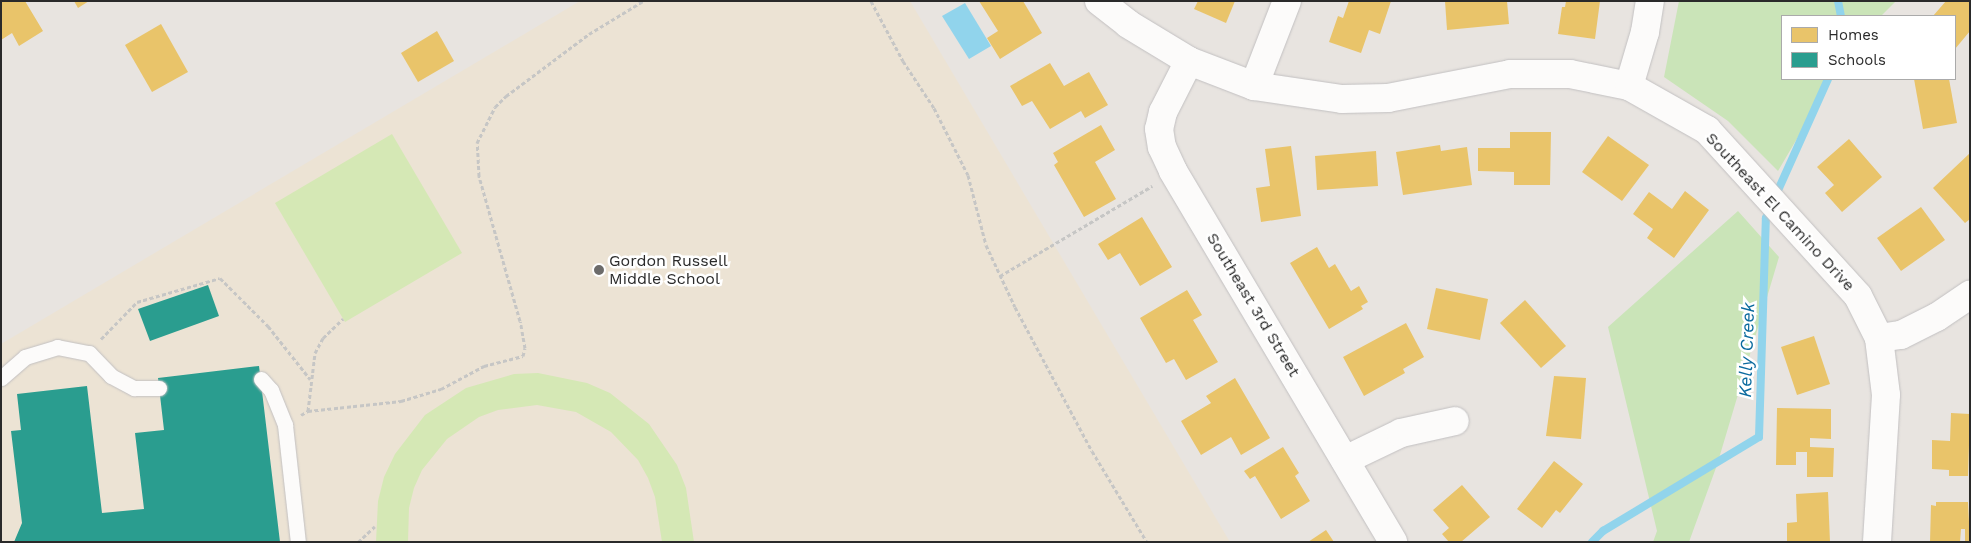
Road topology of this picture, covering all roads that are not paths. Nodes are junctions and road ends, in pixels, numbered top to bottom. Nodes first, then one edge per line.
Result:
1 (1099, 1) edge
2 (1286, 1) edge
3 (1650, 1) edge
4 (1189, 61) junction
5 (1254, 86) junction
6 (1629, 86) junction
7 (1970, 295) edge
8 (1879, 338) junction
9 (1, 378) edge
10 (260, 379) dead end
11 (159, 388) dead end
12 (1455, 421) dead end
13 (1345, 460) junction
14 (298, 542) edge
15 (1393, 542) edge
16 (1877, 542) edge

1 - 4 street, Southeast El Camino Drive
2 - 5 street
3 - 6 street
4 - 5 street, Southeast El Camino Drive
4 - 13 street, Southeast 3rd Street
5 - 6 street, Southeast El Camino Drive
6 - 8 street, Southeast El Camino Drive
7 - 8 street
8 - 16 street, Southeast El Camino Drive
9 - 11 lane
10 - 14 lane
12 - 13 street
13 - 15 street, Southeast 3rd Street

